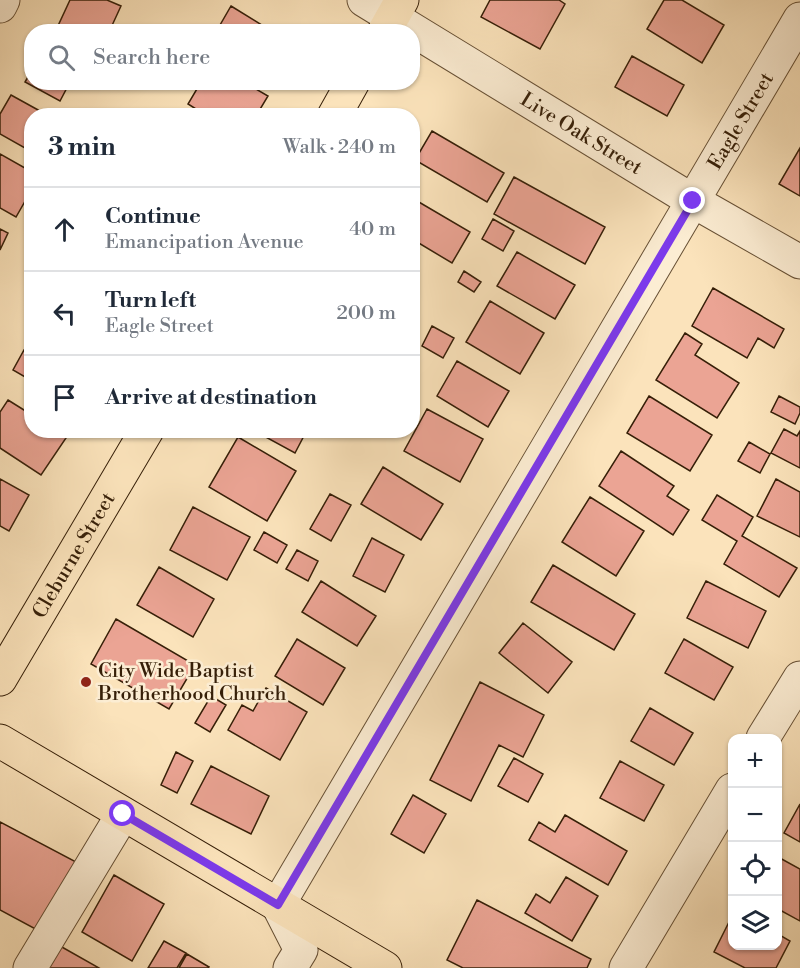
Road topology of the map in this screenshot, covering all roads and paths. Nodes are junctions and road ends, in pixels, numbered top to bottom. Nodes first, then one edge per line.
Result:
1 (3, 0) edge
2 (364, 0) edge
3 (0, 6) edge
4 (393, 16) edge
5 (800, 19) edge
6 (406, 24) edge
7 (420, 33) edge
8 (349, 90) edge
9 (338, 108) edge
10 (693, 201) junction
11 (800, 262) edge
12 (142, 438) edge
13 (800, 678) edge
14 (0, 679) edge
15 (765, 734) edge
16 (0, 741) edge
17 (728, 797) edge
18 (123, 814) junction
19 (278, 905) junction
20 (30, 968) edge
21 (290, 968) edge
22 (385, 968) edge
23 (626, 968) edge

1 - 3 street
2 - 4 street, Live Oak Street
4 - 6 street, Live Oak Street
5 - 10 street, Eagle Street
7 - 10 street, Live Oak Street
8 - 9 main road
10 - 11 street, Live Oak Street
10 - 19 street, Eagle Street
12 - 14 main road, Cleburne Street
13 - 15 street
16 - 18 main road
17 - 23 street
18 - 19 main road
18 - 20 street
19 - 21 street
19 - 22 main road

